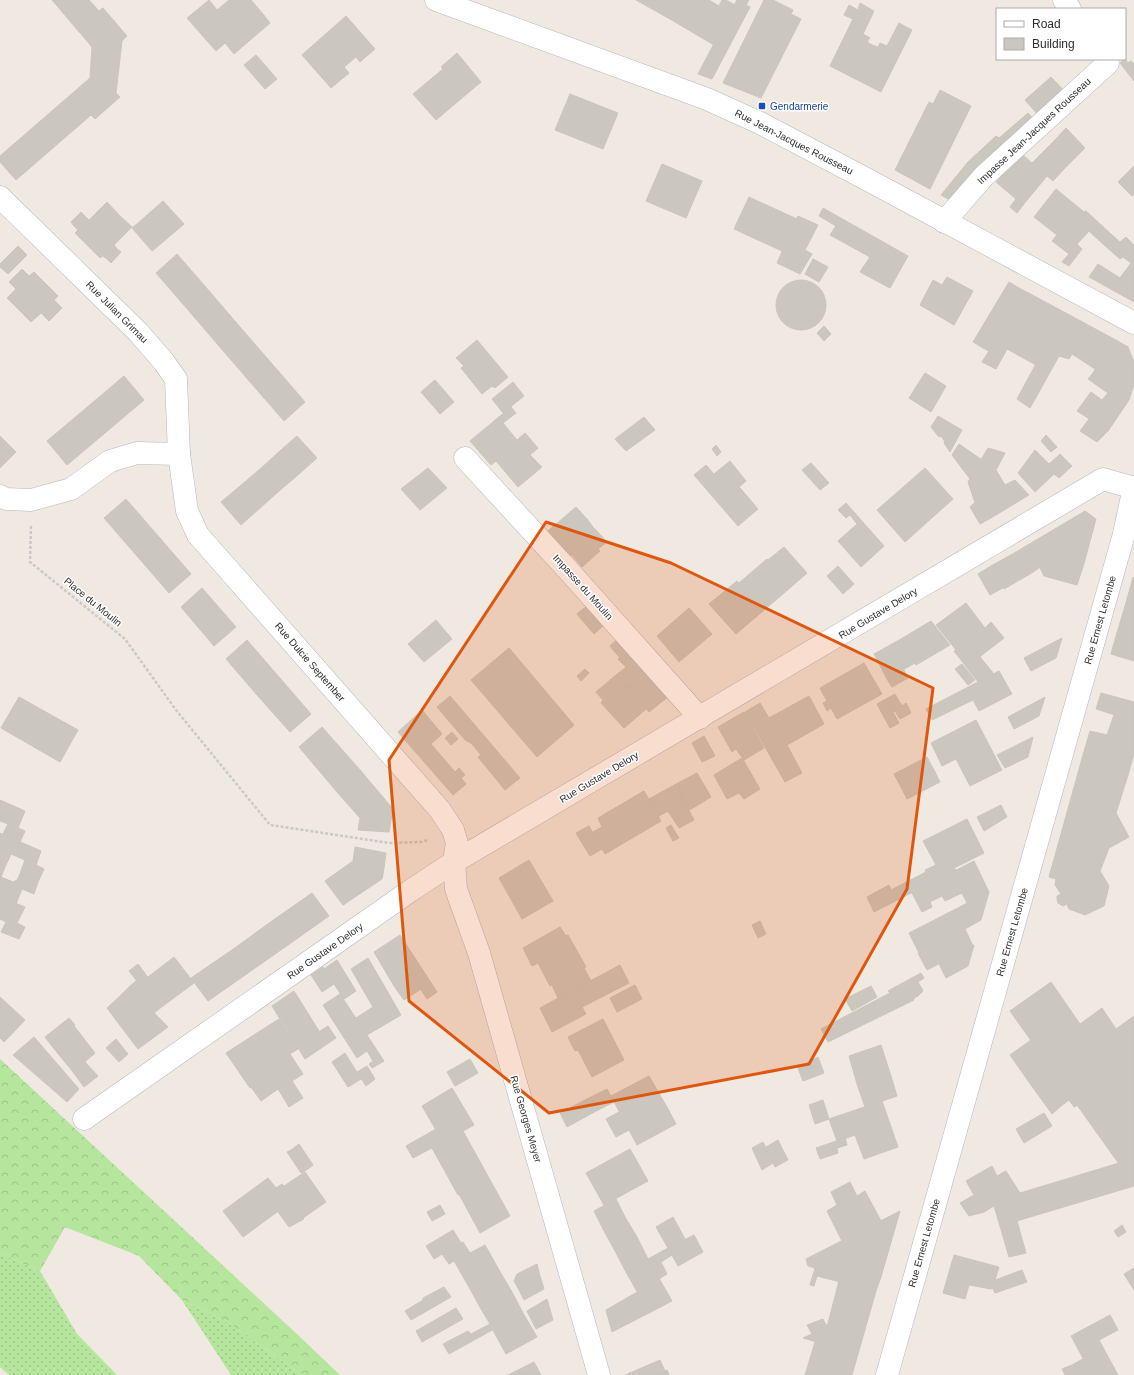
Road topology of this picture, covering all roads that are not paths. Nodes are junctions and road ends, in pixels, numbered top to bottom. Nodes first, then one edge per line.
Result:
1 (436, 0) edge
2 (1106, 60) edge
3 (0, 197) edge
4 (944, 222) junction
5 (1134, 323) edge
6 (179, 454) junction
7 (465, 458) dead end
8 (1134, 488) edge
9 (0, 496) edge
10 (700, 718) junction
11 (454, 862) junction
12 (84, 1120) dead end
13 (599, 1375) edge
14 (887, 1375) edge

1 - 4 street, Rue Jean-Jacques Rousseau
2 - 4 street, Impasse Jean-Jacques Rousseau
3 - 6 street, Rue Julian Grimau
4 - 5 street, Rue Jean-Jacques Rousseau
6 - 9 street
6 - 11 street, Rue Dulcie September
7 - 10 street, Impasse du Moulin
8 - 10 street, Rue Gustave Delory
8 - 14 street, Rue Ernest Letombe
10 - 11 street, Rue Gustave Delory
11 - 12 street, Rue Gustave Delory
11 - 13 street, Rue Georges Meyer

